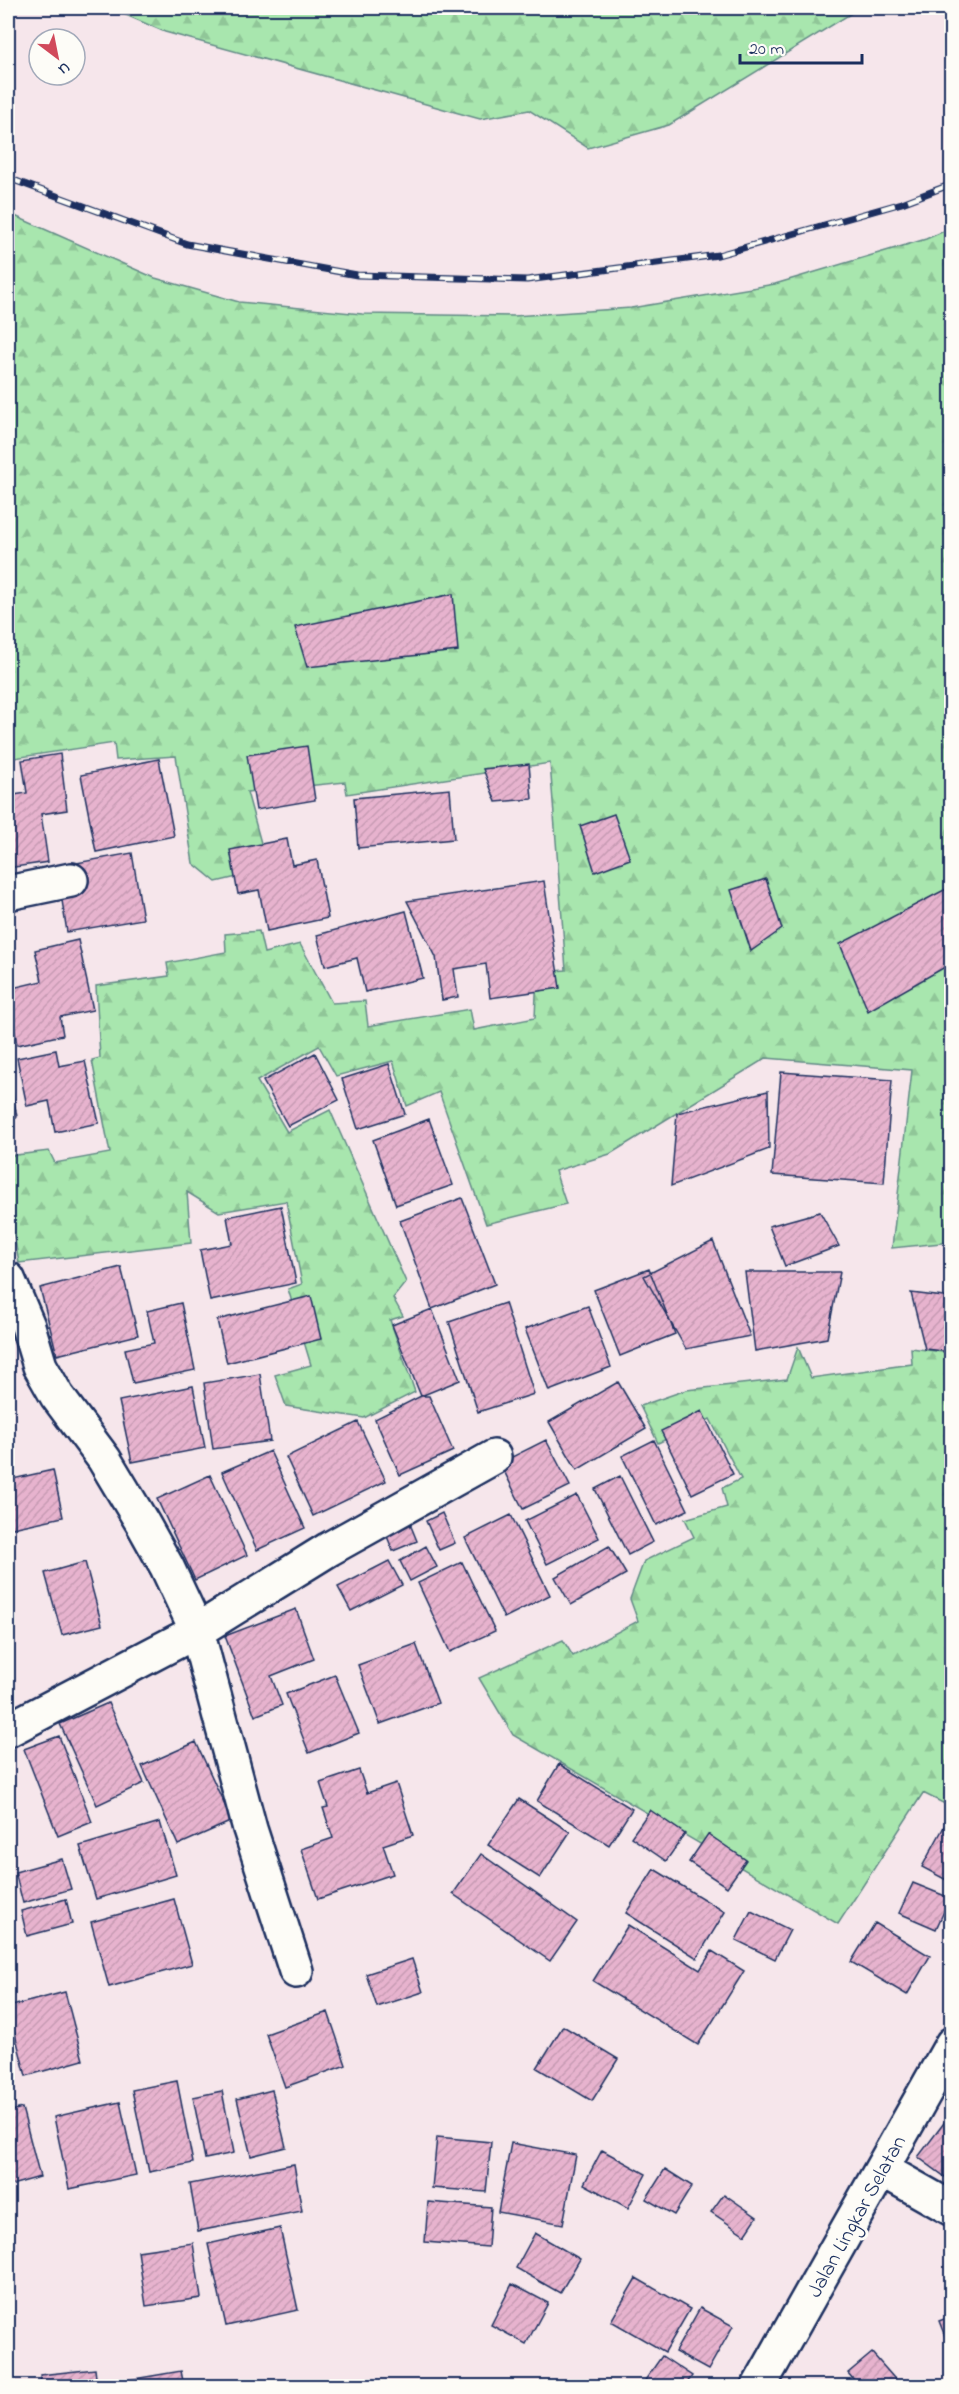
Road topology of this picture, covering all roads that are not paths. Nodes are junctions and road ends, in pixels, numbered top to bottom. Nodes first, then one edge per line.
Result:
1 (71, 880) dead end
2 (8, 893) edge
3 (8, 1279) edge
4 (494, 1457) dead end
5 (197, 1631) junction
6 (8, 1730) edge
7 (296, 1971) dead end
8 (951, 2044) edge
9 (883, 2170) junction
10 (951, 2209) edge
11 (759, 2386) edge

1 - 2 street
3 - 5 street
4 - 5 street
5 - 6 street
5 - 7 street
8 - 9 street, Jalan Lingkar Selatan
9 - 10 street
9 - 11 street, Jalan Lingkar Selatan

